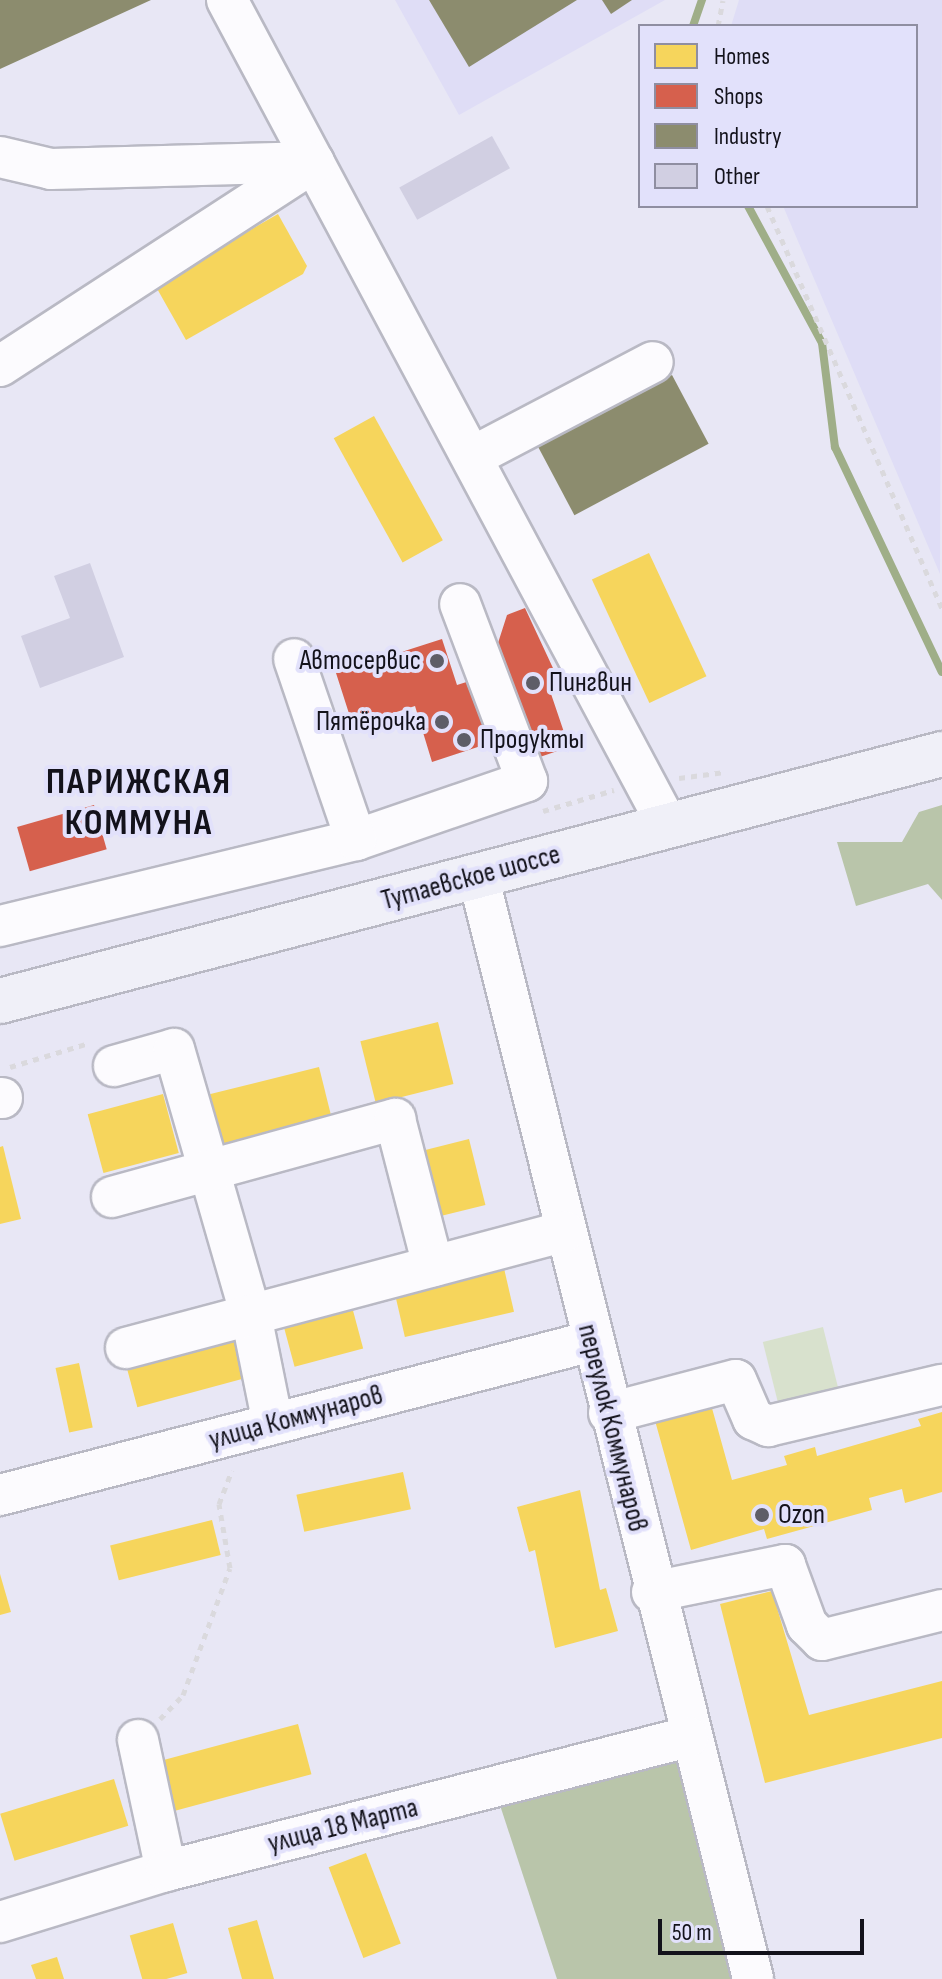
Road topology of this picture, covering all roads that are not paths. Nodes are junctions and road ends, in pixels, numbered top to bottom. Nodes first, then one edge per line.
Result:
1 (227, 0) edge
2 (0, 157) edge
3 (314, 162) junction
4 (653, 362) dead end
5 (0, 366) edge
6 (472, 457) junction
7 (460, 604) dead end
8 (294, 659) dead end
9 (942, 754) edge
10 (668, 826) junction
11 (356, 840) junction
12 (478, 875) junction
13 (0, 926) edge
14 (0, 1001) edge
15 (114, 1066) dead end
16 (209, 1172) junction
17 (112, 1197) dead end
18 (565, 1231) junction
19 (433, 1266) junction
20 (251, 1315) junction
21 (592, 1341) junction
22 (126, 1348) dead end
23 (942, 1385) edge
24 (609, 1413) junction
25 (260, 1428) junction
26 (0, 1495) edge
27 (652, 1592) junction
28 (942, 1610) edge
29 (688, 1737) junction
30 (138, 1740) road end
31 (166, 1871) junction
32 (0, 1922) edge
33 (753, 1979) edge

1 - 3 street
2 - 3 street
3 - 5 street
3 - 6 street
4 - 6 street
6 - 10 street
7 - 11 street
8 - 11 street
9 - 10 main road, Тутаевское шоссе
10 - 12 main road, Тутаевское шоссе
11 - 13 street
12 - 14 main road, Тутаевское шоссе
12 - 18 street, переулок Коммунаров
15 - 16 street
16 - 17 street
16 - 19 street
16 - 20 street
18 - 19 street
18 - 21 street, переулок Коммунаров
19 - 20 street
20 - 22 street
20 - 25 street
21 - 24 street, переулок Коммунаров
21 - 25 street, улица Коммунаров
23 - 24 street
24 - 27 street, переулок Коммунаров
25 - 26 street, улица Коммунаров
27 - 28 street
27 - 29 street, переулок Коммунаров
29 - 31 street, улица 18 Марта
29 - 33 street, переулок Коммунаров
30 - 31 street
31 - 32 street, улица 18 Марта

